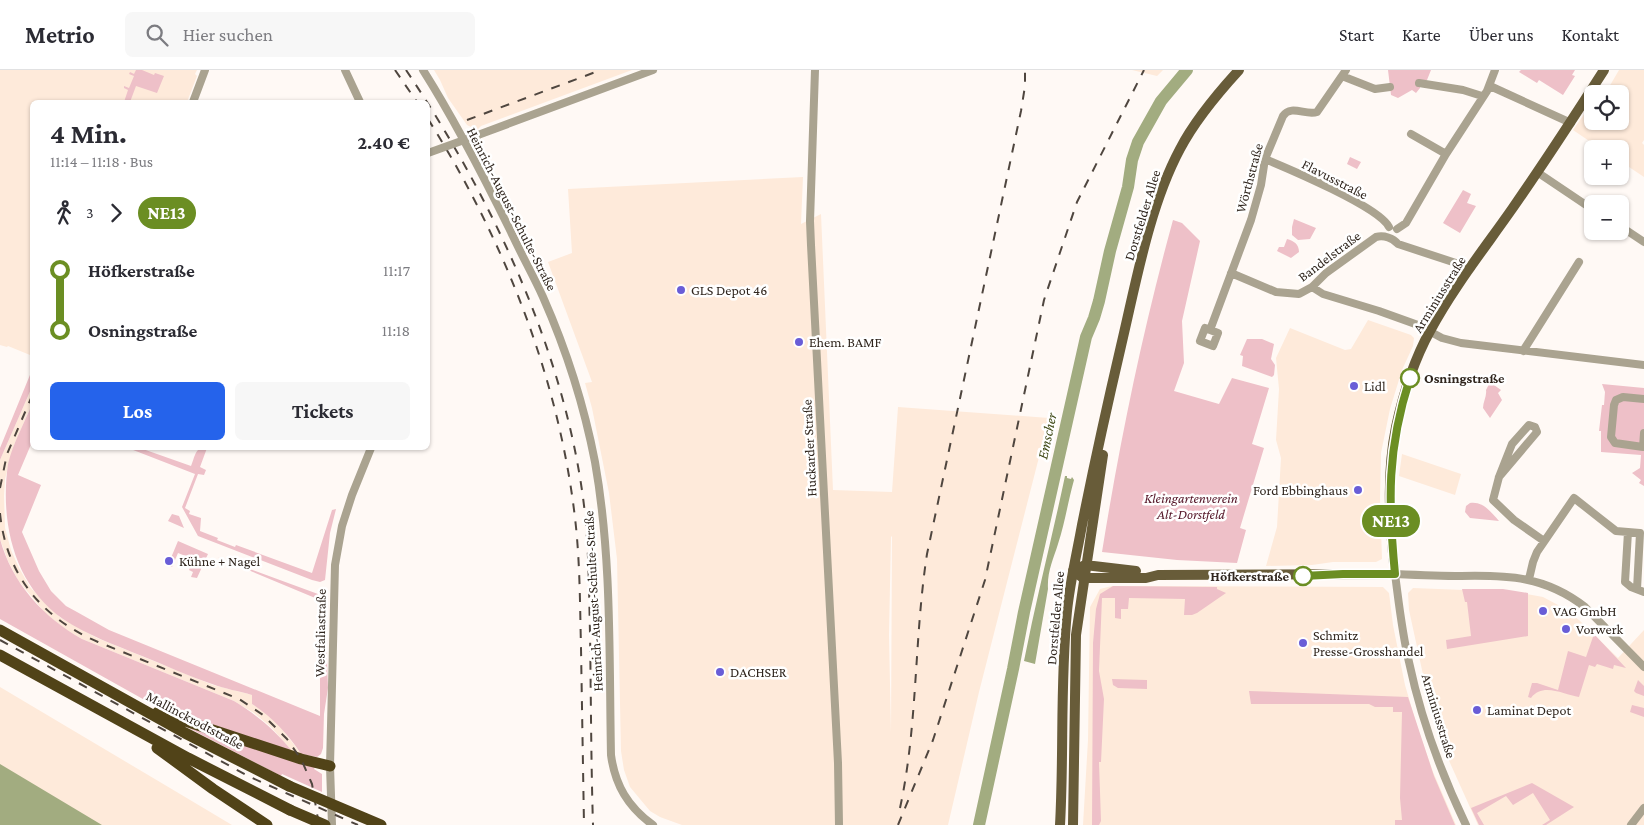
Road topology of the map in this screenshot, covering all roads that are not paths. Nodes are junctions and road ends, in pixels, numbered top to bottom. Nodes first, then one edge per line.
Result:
1 (205, 70) edge
2 (345, 70) edge
3 (423, 70) edge
4 (653, 70) edge
5 (815, 70) edge
6 (1239, 70) edge
7 (1495, 70) edge
8 (1604, 70) edge
9 (1344, 73) edge
10 (1419, 83) dead end
11 (1490, 86) junction
12 (1390, 87) dead end
13 (1482, 96) junction
14 (194, 100) edge
15 (359, 100) edge
16 (1571, 123) junction
17 (1411, 134) dead end
18 (430, 152) edge
19 (1446, 154) junction
20 (1265, 159) junction
21 (1538, 172) junction
22 (1584, 204) edge
23 (1393, 228) junction
24 (1629, 232) edge
25 (1390, 238) junction
26 (1644, 242) edge
27 (1579, 262) dead end
28 (1471, 268) junction
29 (1231, 272) junction
30 (1312, 287) junction
31 (1210, 330) dead end
32 (1430, 331) junction
33 (1523, 351) junction
34 (1644, 365) edge
35 (1112, 387) junction
36 (1644, 399) edge
37 (1644, 433) edge
38 (370, 450) edge
39 (1499, 477) junction
40 (1628, 532) junction
41 (1544, 541) junction
42 (1086, 565) junction
43 (1073, 570) junction
44 (1395, 574) junction
45 (1158, 576) junction
46 (1083, 578) junction
47 (1529, 579) junction
48 (1640, 591) edge
49 (0, 630) edge
50 (0, 655) edge
51 (1644, 667) edge
52 (132, 704) junction
53 (121, 722) junction
54 (330, 766) junction
55 (1644, 808) edge
56 (268, 825) edge
57 (325, 825) edge
58 (332, 825) edge
59 (381, 825) edge
60 (652, 825) edge
61 (839, 825) edge
62 (1060, 825) edge
63 (1072, 825) edge
64 (1466, 825) edge
65 (1631, 825) edge

1 - 14 street
2 - 15 street
3 - 60 street, Heinrich-August-Schulte-Straße
4 - 18 street, bridge
5 - 61 street, Huckarder Straße
6 - 35 main road, Dorstfelder Allee
7 - 11 street
8 - 16 main road, Arminiusstraße
9 - 12 street
9 - 20 street, Wörthstraße
10 - 13 street
11 - 13 street
11 - 16 street
13 - 19 street
16 - 21 main road, Arminiusstraße
17 - 19 street
19 - 23 street
20 - 23 street, Flavusstraße
20 - 29 street, Wörthstraße
21 - 22 street
21 - 28 main road, Arminiusstraße
23 - 25 street
23 - 25 street
24 - 26 street
25 - 28 street
25 - 30 street, Bandelstraße
27 - 33 street
28 - 32 main road, Arminiusstraße
29 - 30 street, Bandelstraße
29 - 31 street, Wörthstraße
30 - 32 street
32 - 33 street
32 - 44 main road, Arminiusstraße
33 - 34 street
35 - 42 main road, Dorstfelder Allee
35 - 43 main road, Dorstfelder Allee
36 - 37 street
38 - 54 street, Westfaliastraße
39 - 39 street
39 - 41 street
40 - 41 street
40 - 48 street
40 - 48 street
41 - 47 street
42 - 43 main road
42 - 45 main road
42 - 46 main road, Dorstfelder Allee
43 - 46 main road
43 - 62 main road, Dorstfelder Allee
44 - 45 main road
44 - 47 street
44 - 64 street, Arminiusstraße
45 - 46 main road
46 - 63 main road, Dorstfelder Allee
47 - 51 street
49 - 52 highway, Mallinckrodtstraße
50 - 53 highway
52 - 54 highway
52 - 59 highway, Mallinckrodtstraße, bridge
53 - 56 highway
53 - 57 highway, bridge
54 - 58 street, Westfaliastraße
55 - 65 street

